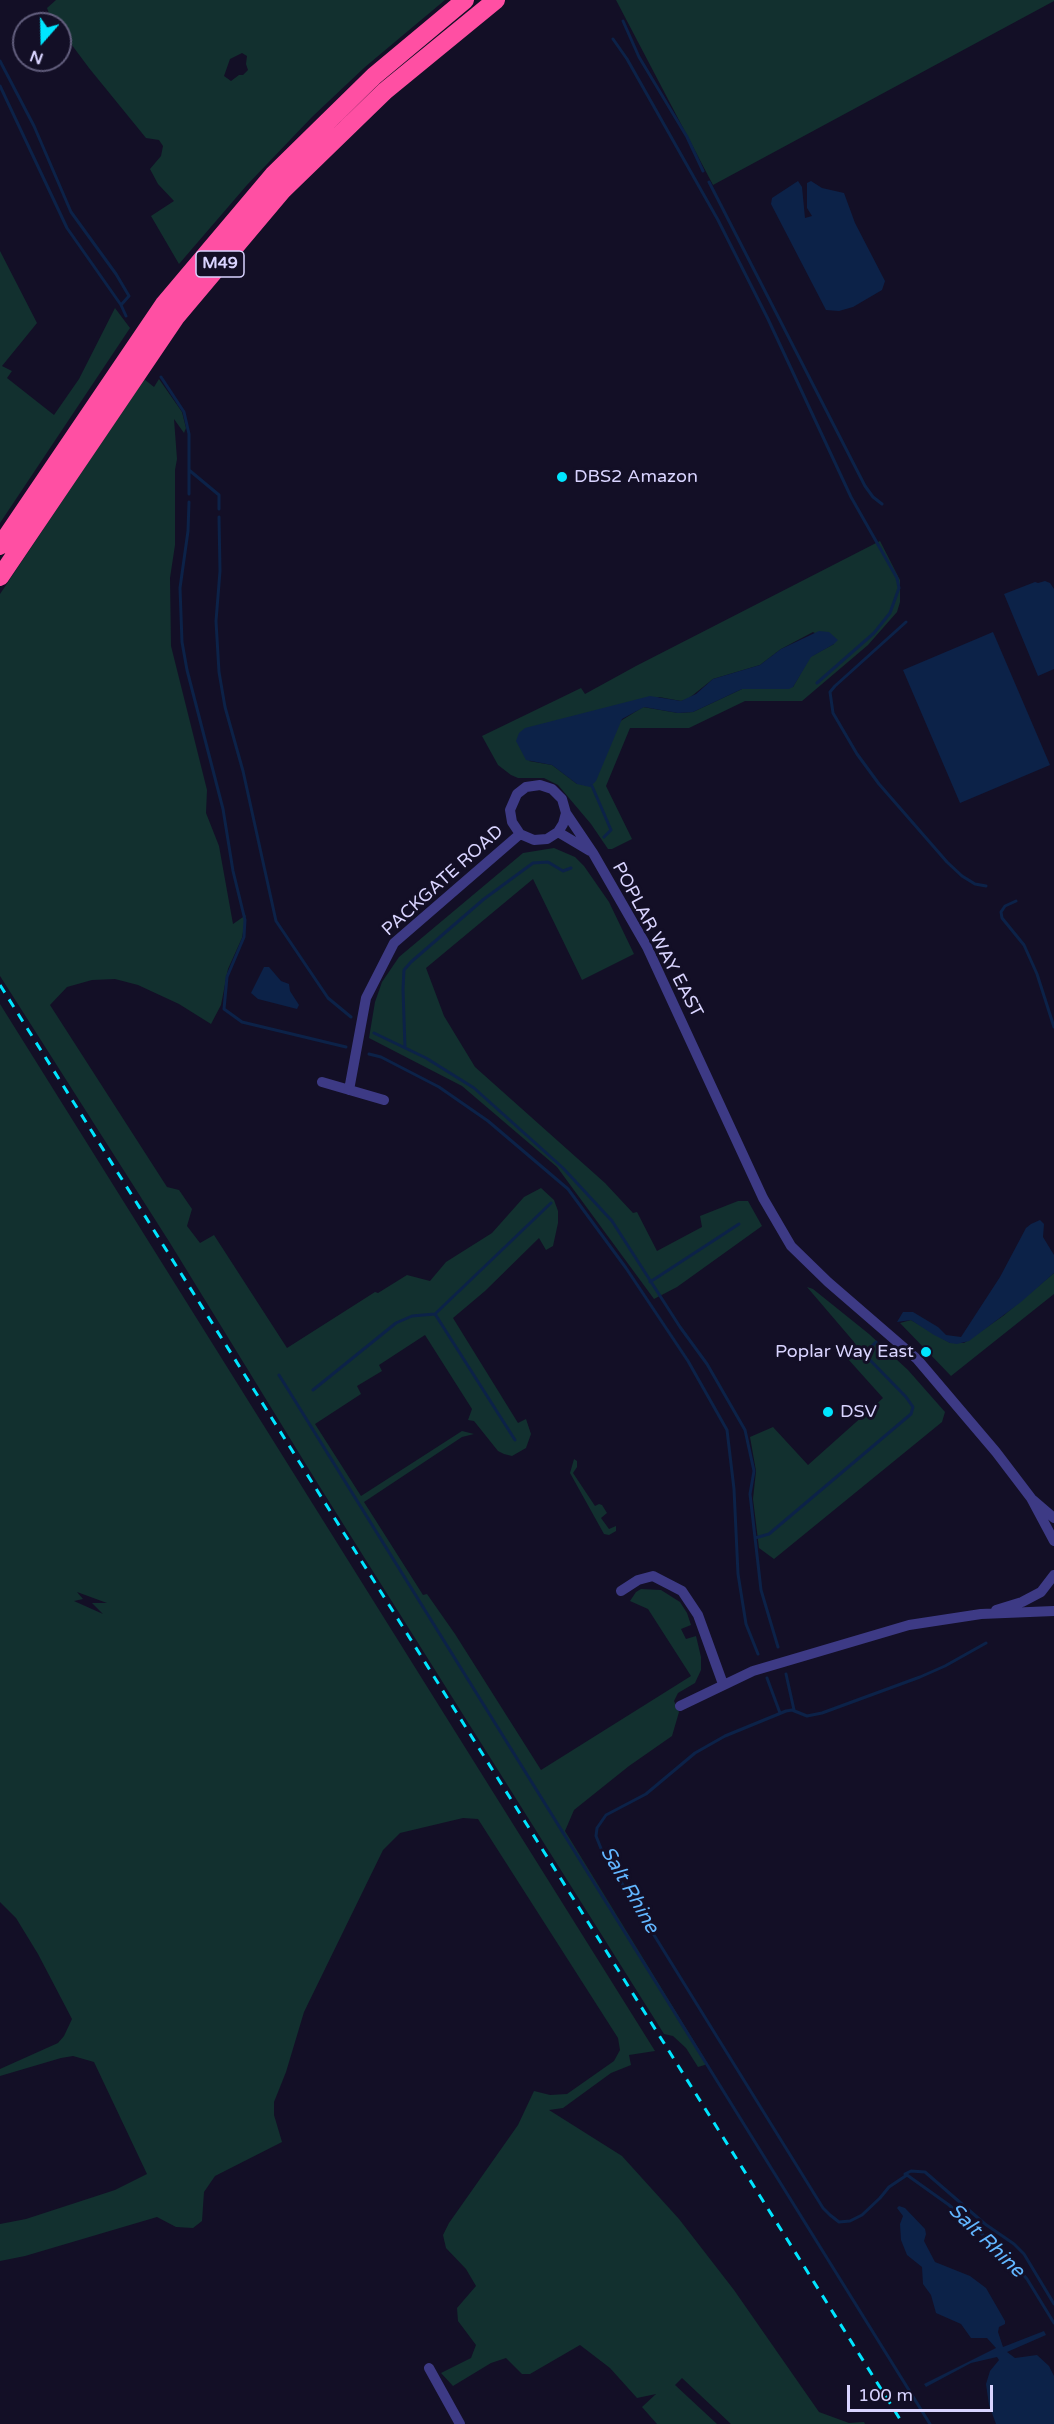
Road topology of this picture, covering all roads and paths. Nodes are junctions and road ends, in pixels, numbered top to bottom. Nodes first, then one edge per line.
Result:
1 (465, 0) edge
2 (496, 0) edge
3 (0, 546) edge
4 (0, 577) edge
5 (566, 813) junction
6 (558, 832) junction
7 (520, 834) junction
8 (593, 853) junction
9 (322, 1082) dead end
10 (349, 1090) junction
11 (384, 1100) dead end
12 (1031, 1498) junction
13 (1054, 1518) edge
14 (1054, 1541) edge
15 (1054, 1575) edge
16 (621, 1592) dead end
17 (1054, 1611) edge
18 (981, 1614) junction
19 (723, 1684) junction
20 (680, 1706) dead end
21 (429, 2368) dead end
22 (460, 2424) edge

1 - 3 highway, M49
2 - 4 highway, M49
5 - 6 street
5 - 7 street, POPLAR WAY EAST
5 - 8 street, POPLAR WAY EAST
6 - 7 street
6 - 8 street, POPLAR WAY EAST
7 - 10 street, PACKGATE ROAD
8 - 12 street, POPLAR WAY EAST
9 - 10 street
10 - 11 street
12 - 13 street, POPLAR WAY EAST
12 - 14 street, POPLAR WAY EAST
15 - 18 street
16 - 19 street
17 - 18 street
18 - 19 street
19 - 20 street
21 - 22 street

